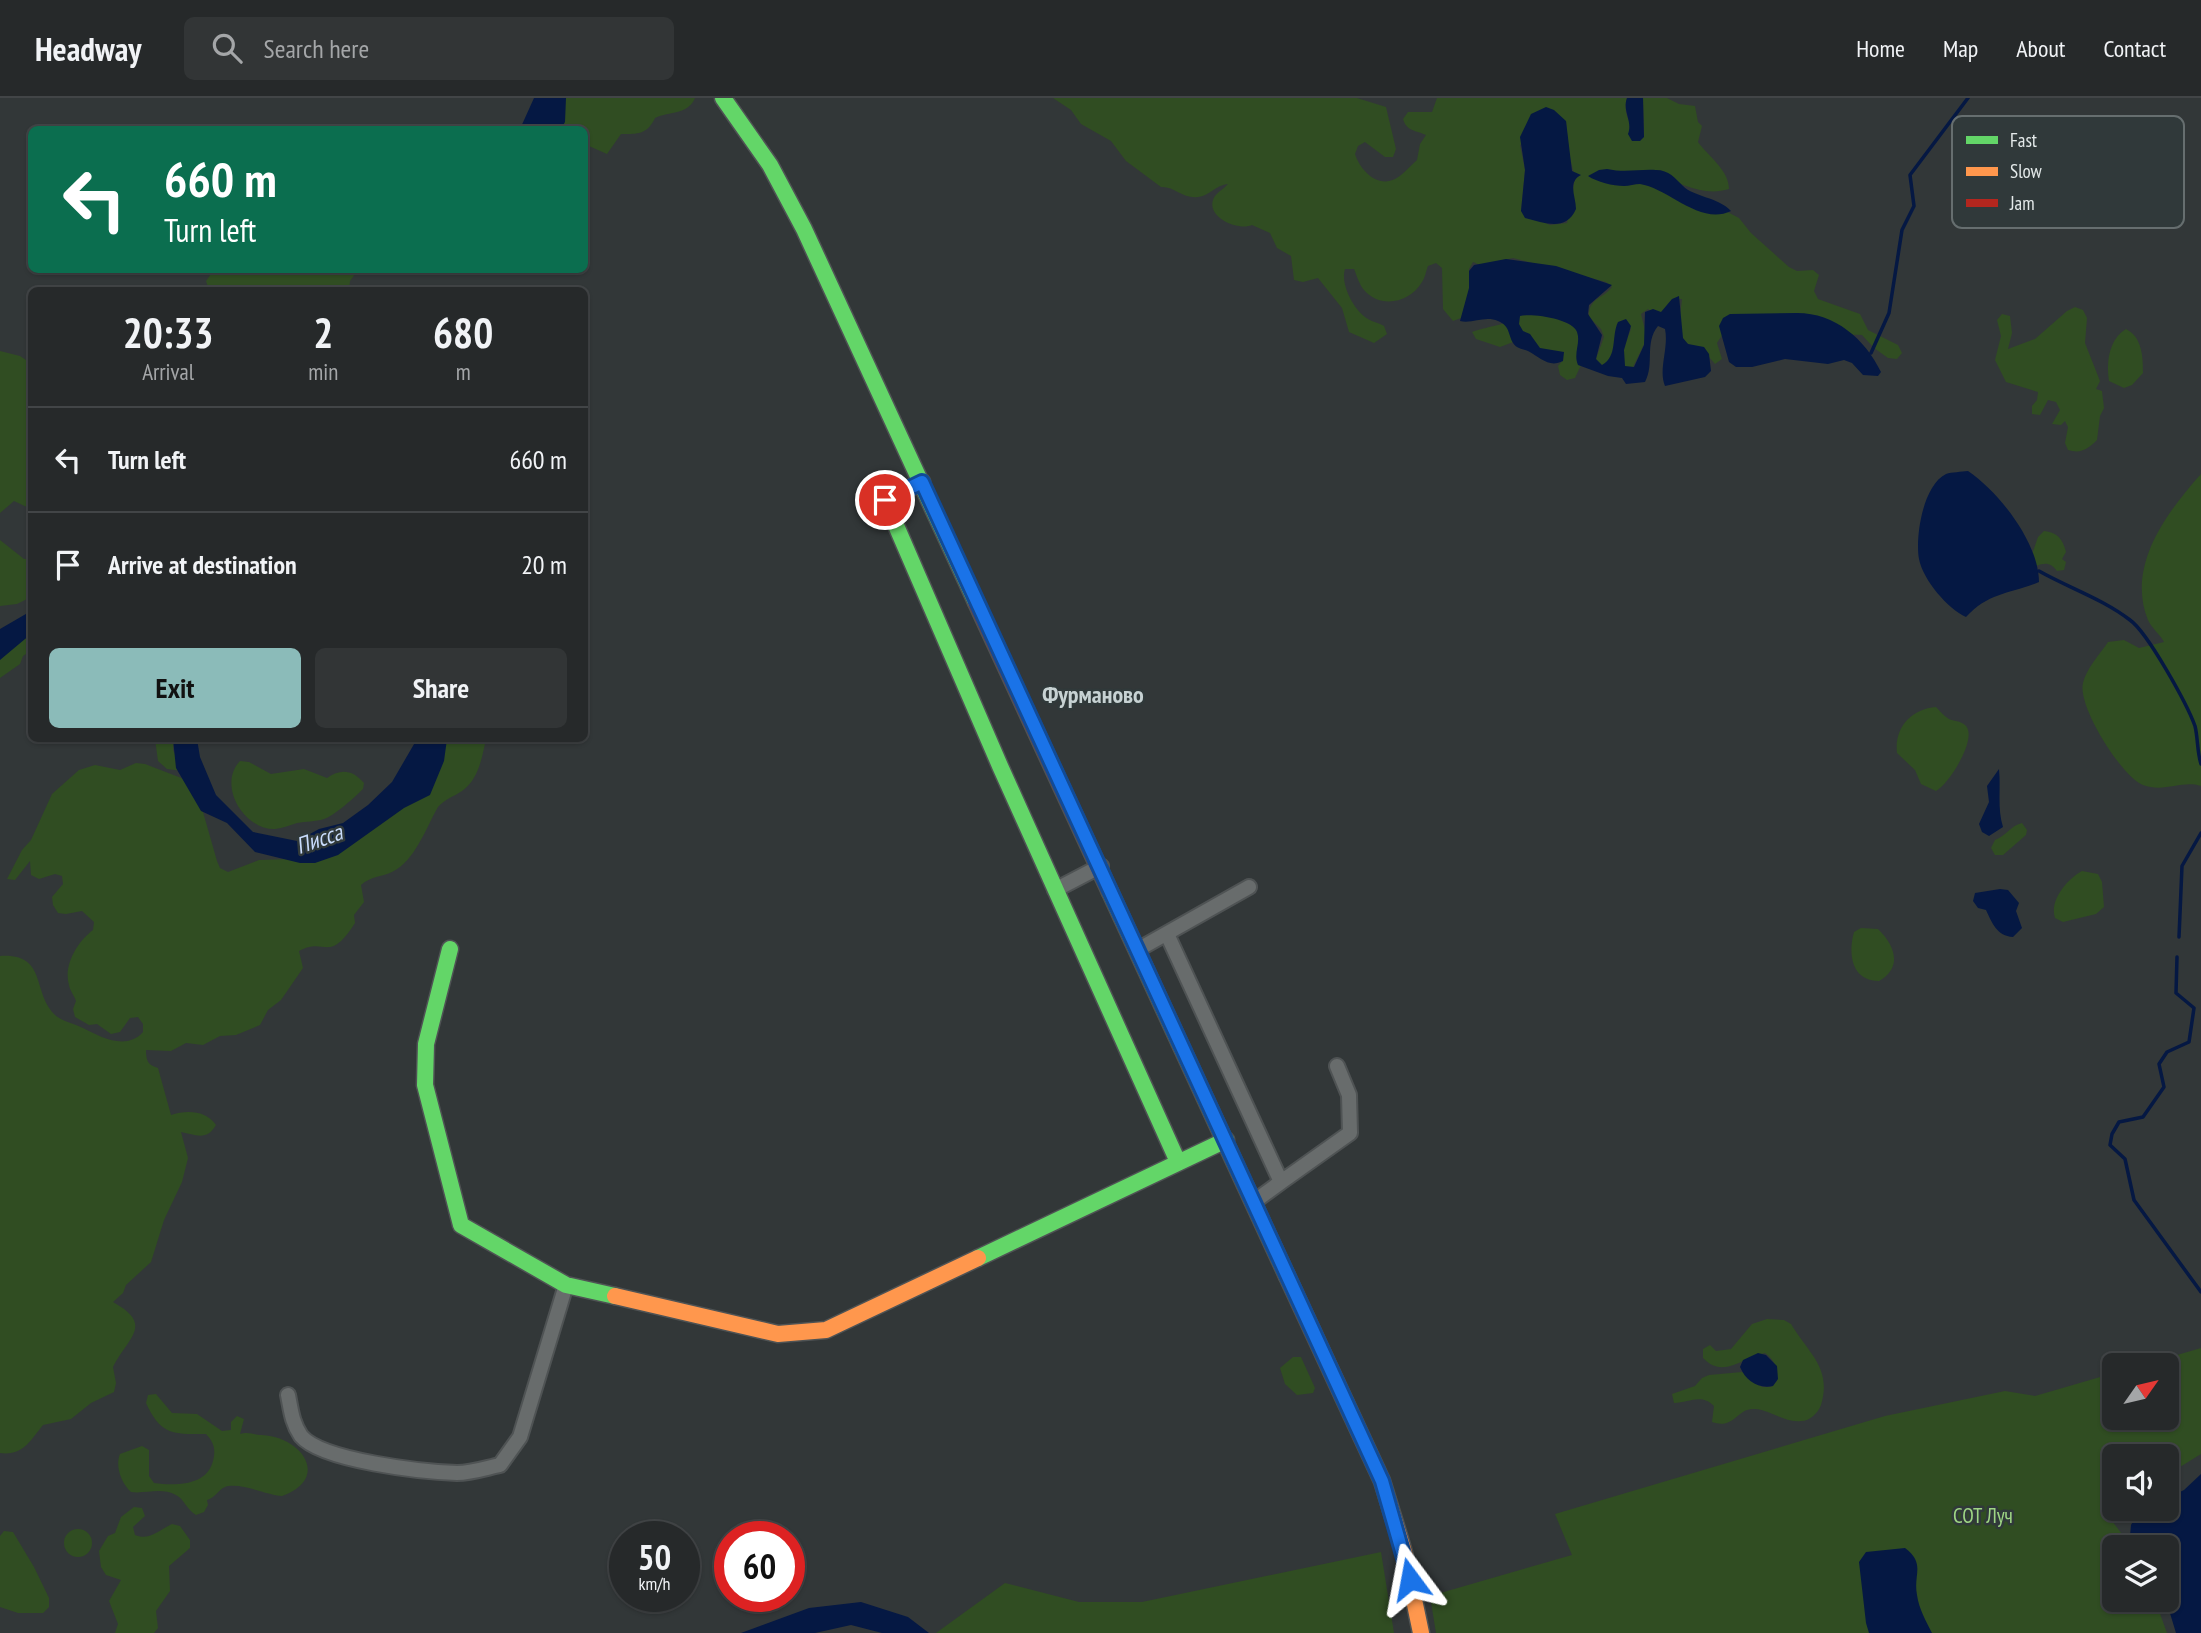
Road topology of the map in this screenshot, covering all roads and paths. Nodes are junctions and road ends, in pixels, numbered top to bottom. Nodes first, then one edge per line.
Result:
1 (723, 98) edge
2 (922, 482) junction
3 (1101, 866) junction
4 (1249, 887) dead end
5 (1055, 890) junction
6 (1167, 934) junction
7 (450, 949) dead end
8 (1139, 949) junction
9 (1337, 1066) dead end
10 (1226, 1140) junction
11 (1178, 1162) junction
12 (1281, 1182) junction
13 (1255, 1201) junction
14 (566, 1285) junction
15 (288, 1395) dead end
16 (1421, 1633) edge

1 - 2 street
2 - 3 street
2 - 5 street
3 - 5 street
3 - 8 street
4 - 6 street
5 - 11 street
6 - 8 street
6 - 12 street
7 - 14 street
8 - 10 street
9 - 12 street
10 - 11 street
10 - 13 street
11 - 14 street
12 - 13 street
13 - 16 street
14 - 15 street

